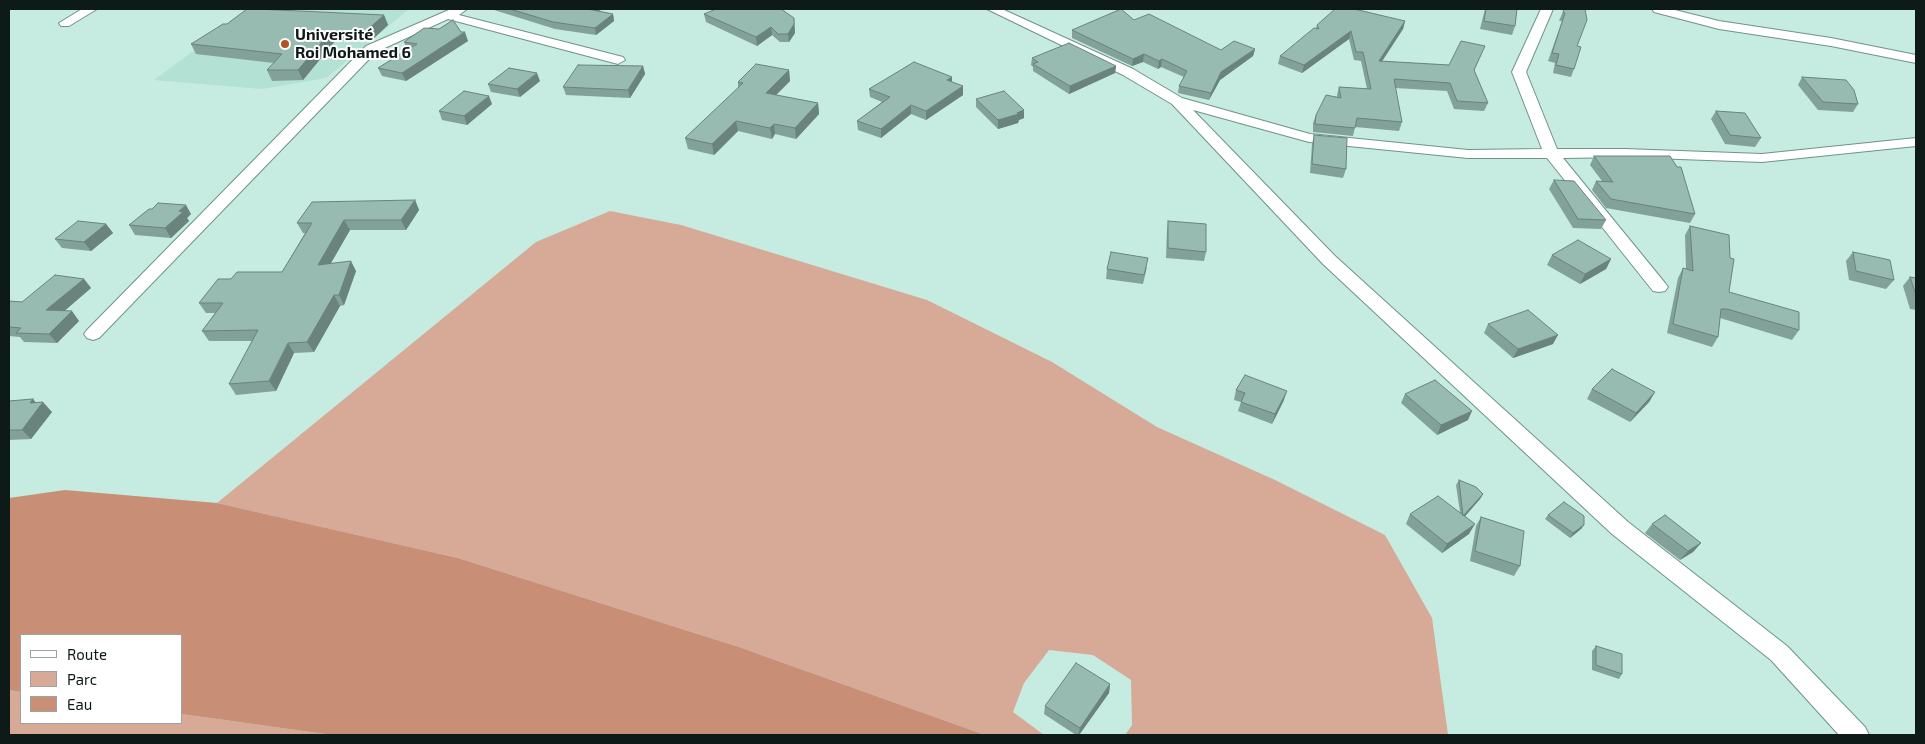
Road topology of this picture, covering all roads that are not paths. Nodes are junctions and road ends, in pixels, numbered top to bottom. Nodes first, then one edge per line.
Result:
1 (91, 9) edge
2 (461, 9) edge
3 (993, 9) edge
4 (1547, 9) edge
5 (1658, 9) edge
6 (446, 15) junction
7 (65, 23) dead end
8 (1916, 59) edge
9 (618, 60) dead end
10 (1177, 101) junction
11 (1916, 142) edge
12 (1551, 153) junction
13 (1659, 287) dead end
14 (93, 334) dead end
15 (1856, 735) edge

1 - 7 street
2 - 6 street
3 - 10 street
4 - 12 street
5 - 8 street
6 - 9 street
6 - 14 street
10 - 12 street
10 - 15 street
11 - 12 street
12 - 13 street

